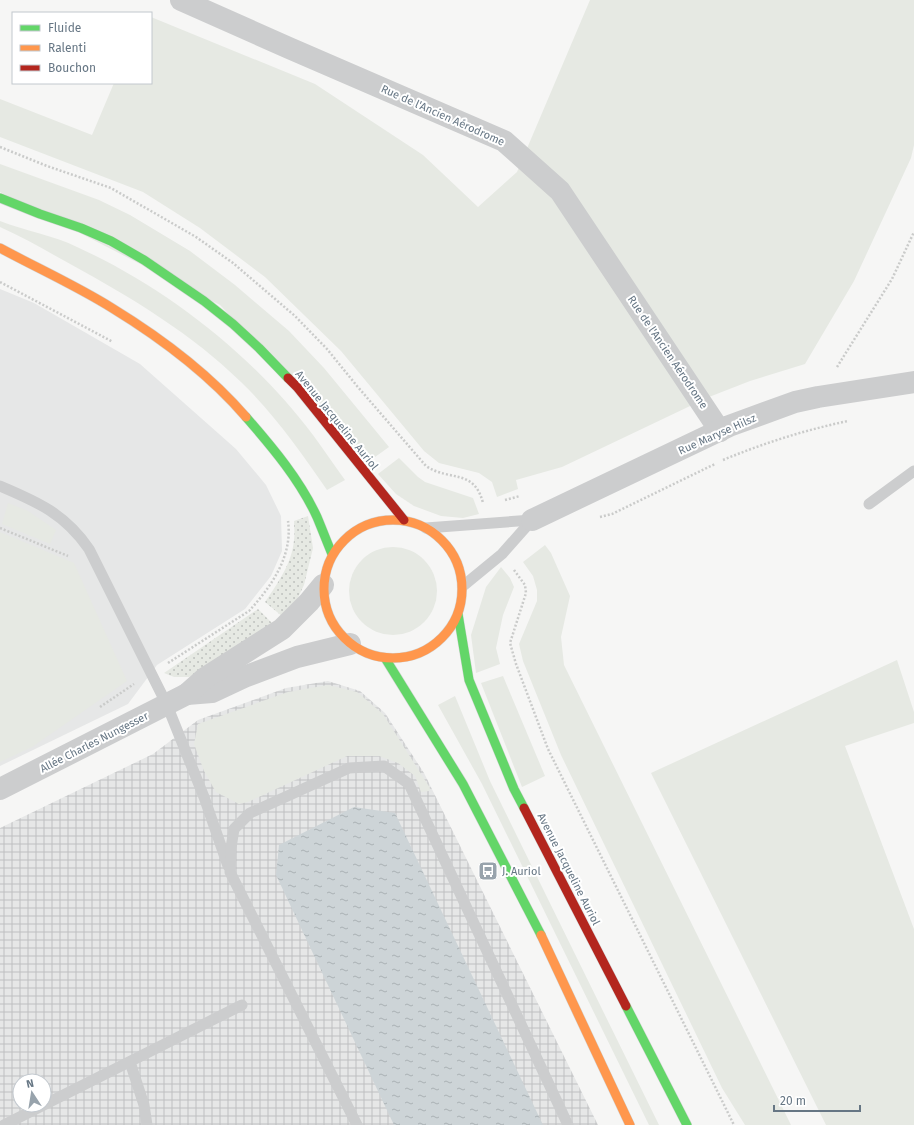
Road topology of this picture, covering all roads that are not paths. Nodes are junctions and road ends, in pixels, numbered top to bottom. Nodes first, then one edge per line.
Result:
1 (181, 0) edge
2 (0, 198) edge
3 (0, 248) edge
4 (914, 382) edge
5 (720, 431) junction
6 (914, 471) edge
7 (0, 486) edge
8 (869, 504) dead end
9 (404, 520) junction
10 (532, 520) junction
11 (426, 528) junction
12 (332, 554) junction
13 (323, 585) junction
14 (463, 586) junction
15 (458, 614) junction
16 (350, 644) junction
17 (385, 658) junction
18 (187, 694) junction
19 (167, 705) junction
20 (0, 789) edge
21 (230, 872) junction
22 (242, 1006) dead end
23 (130, 1062) junction
24 (4, 1125) edge
25 (147, 1125) edge
26 (357, 1125) edge
27 (568, 1125) edge
28 (630, 1125) edge
29 (687, 1125) edge

1 - 5 street, Rue de l'Ancien Aérodrome
2 - 9 main road, Avenue Jacqueline Auriol
3 - 12 main road
4 - 5 street, Rue Maryse Hilsz
5 - 10 street, Rue Maryse Hilsz
6 - 8 lane
7 - 19 lane
9 - 11 main road
9 - 12 main road
10 - 11 lane
10 - 14 lane
11 - 14 main road
12 - 13 main road
13 - 16 main road
13 - 18 street, Allée Charles Nungesser
14 - 15 main road
15 - 17 main road
15 - 29 main road, Avenue Jacqueline Auriol
16 - 17 main road
16 - 18 street, Allée Charles Nungesser
17 - 28 main road
18 - 19 street, Allée Charles Nungesser
19 - 20 street, Allée Charles Nungesser
19 - 21 lane
21 - 26 lane
21 - 27 lane
22 - 23 lane
23 - 24 lane
23 - 25 lane

